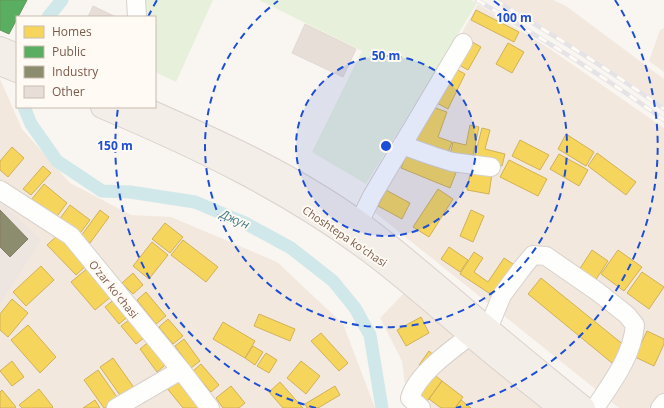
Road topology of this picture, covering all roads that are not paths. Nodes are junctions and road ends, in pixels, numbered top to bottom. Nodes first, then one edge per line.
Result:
1 (136, 0) edge
2 (137, 16) edge
3 (463, 43) dead end
4 (0, 48) edge
5 (16, 55) edge
6 (0, 64) edge
7 (16, 72) edge
8 (104, 108) edge
9 (143, 108) edge
10 (402, 145) junction
11 (491, 167) dead end
12 (0, 190) edge
13 (359, 222) junction
14 (479, 332) junction
15 (181, 370) junction
16 (664, 403) edge
17 (553, 406) edge
18 (116, 408) edge
19 (210, 408) edge
20 (421, 408) edge
21 (584, 408) edge
22 (595, 408) edge
23 (660, 408) edge

1 - 2 street
3 - 10 street
4 - 5 main road
6 - 7 main road
8 - 14 main road, Choshtepa ko'chasi
9 - 13 main road, Choshtepa ko'chasi
10 - 11 street
10 - 13 street
12 - 15 street, O'zar ko'chasi
13 - 14 main road, Choshtepa ko'chasi
14 - 17 main road, Choshtepa ko'chasi
14 - 20 street
14 - 21 main road, Choshtepa ko'chasi
14 - 22 street
15 - 18 street
15 - 19 street, O'zar ko'chasi
16 - 23 street

